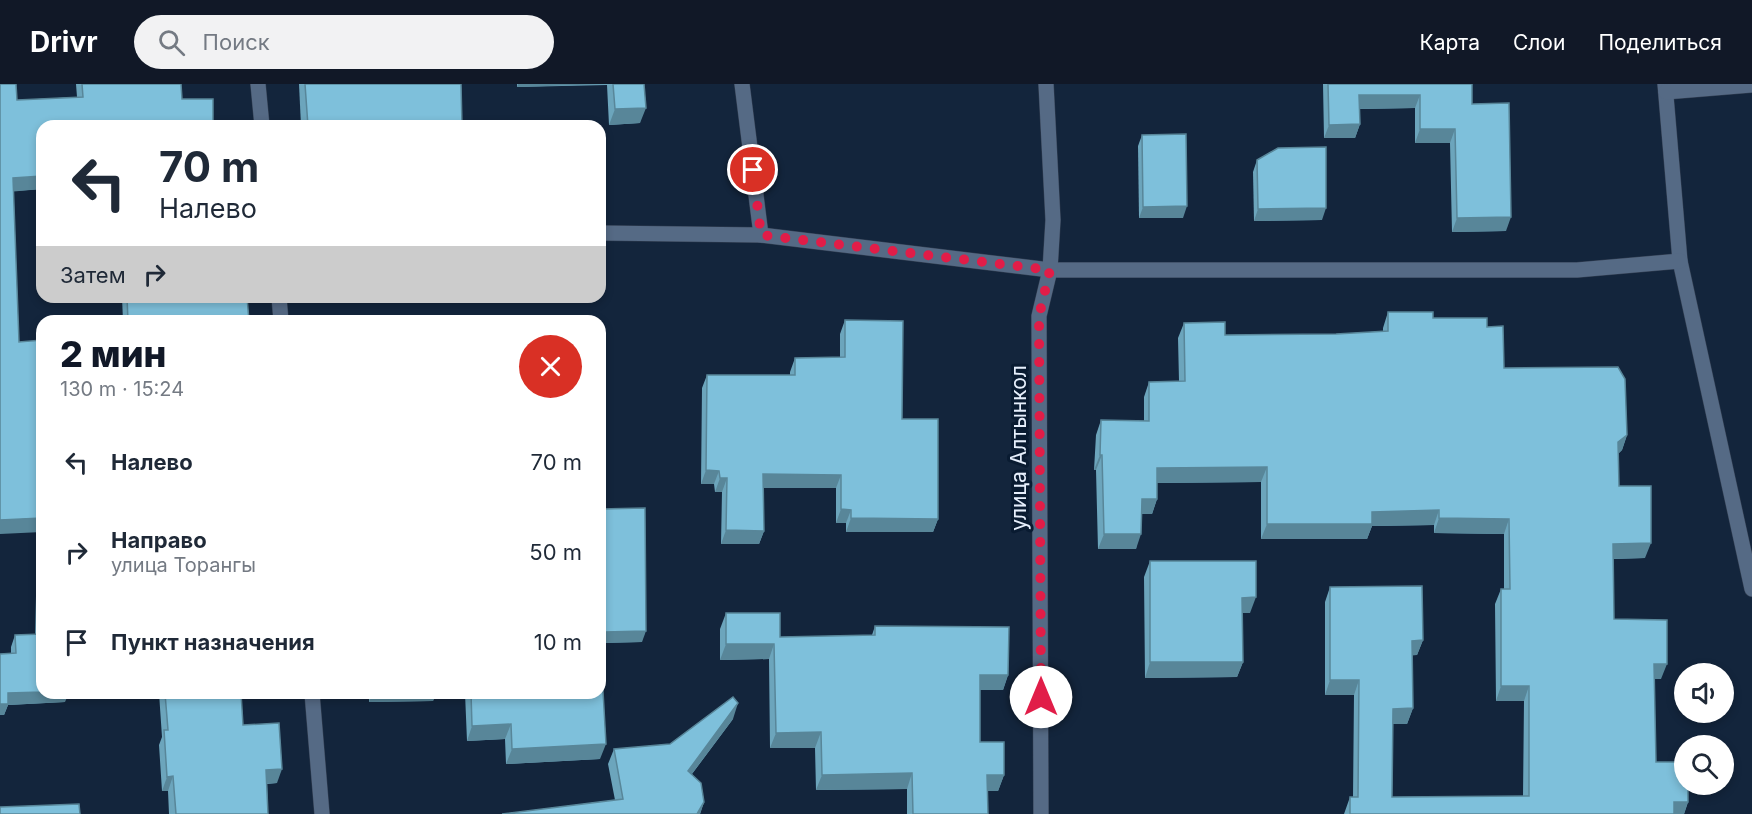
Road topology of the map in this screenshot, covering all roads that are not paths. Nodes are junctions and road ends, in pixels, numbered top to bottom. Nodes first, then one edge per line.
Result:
1 (258, 84) edge
2 (742, 84) edge
3 (1046, 84) edge
4 (1752, 85) edge
5 (1665, 88) edge
6 (261, 120) edge
7 (606, 233) edge
8 (761, 235) junction
9 (1680, 261) junction
10 (1050, 270) junction
11 (1752, 589) edge
12 (312, 699) edge
13 (322, 814) edge
14 (1041, 814) edge

1 - 6 street
2 - 8 street
3 - 10 street, улица Алтынкол
4 - 5 street
5 - 9 street
7 - 8 street
8 - 10 street
9 - 10 street
9 - 11 street
10 - 14 street, улица Алтынкол
12 - 13 street

